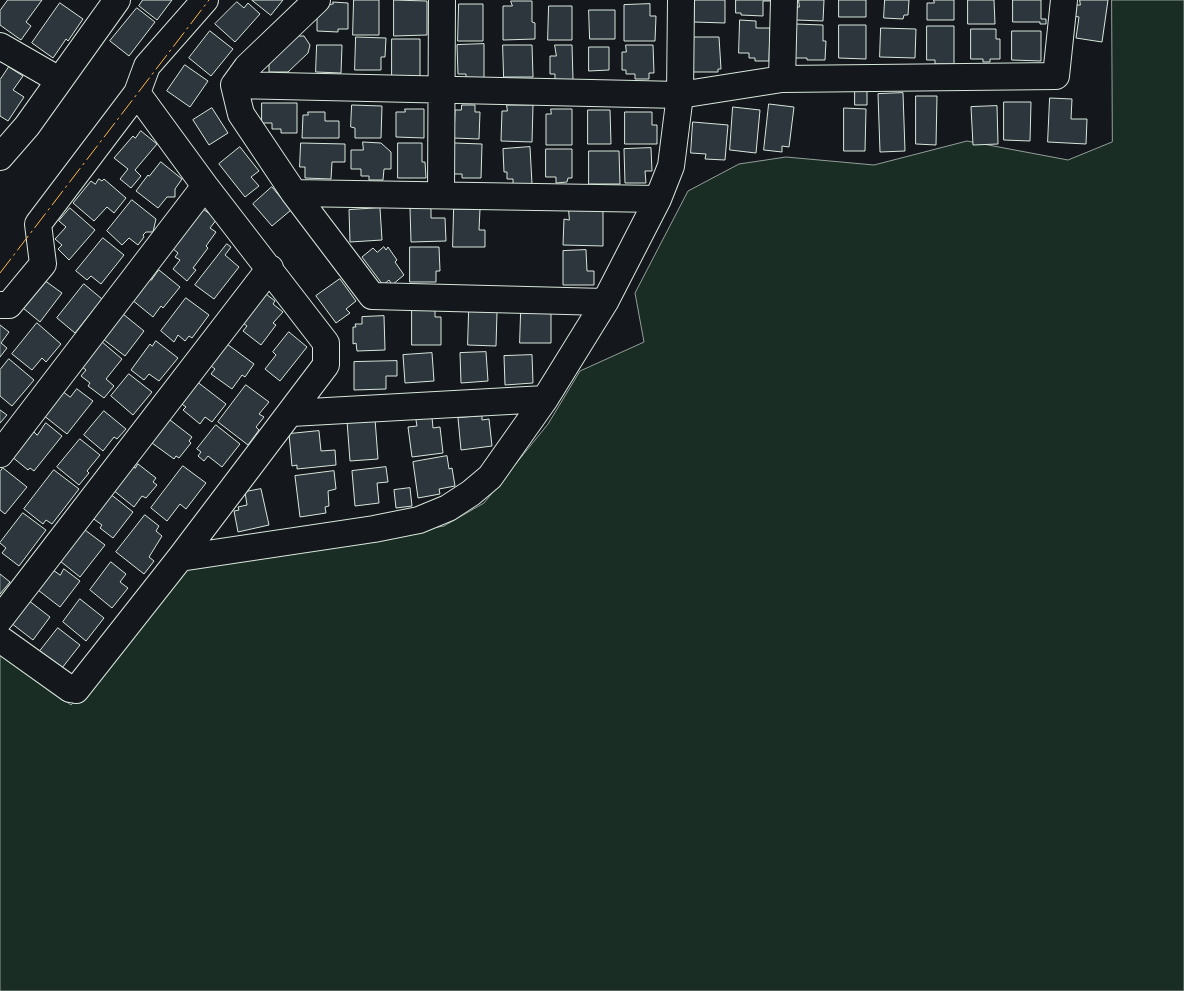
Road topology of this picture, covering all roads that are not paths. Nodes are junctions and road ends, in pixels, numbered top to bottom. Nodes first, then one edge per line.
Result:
1 (117, 0) edge
2 (205, 0) edge
3 (317, 0) edge
4 (442, 0) edge
5 (681, 0) edge
6 (784, 0) edge
7 (1064, 0) edge
8 (0, 46) edge
9 (782, 79) junction
10 (59, 80) junction
11 (234, 85) junction
12 (442, 90) junction
13 (137, 92) junction
14 (680, 95) junction
15 (27, 126) junction
16 (0, 157) edge
17 (0, 173) edge
18 (205, 186) junction
19 (294, 193) junction
20 (442, 195) junction
21 (658, 199) junction
22 (270, 268) junction
23 (605, 302) junction
24 (0, 305) edge
25 (545, 399) junction
26 (291, 413) junction
27 (0, 454) edge
28 (180, 558) junction
29 (0, 619) edge
30 (0, 639) edge

1 - 10 street
2 - 13 street
3 - 11 street
4 - 12 street
5 - 14 street
6 - 9 street
7 - 9 street
8 - 10 street
9 - 14 street
10 - 15 street
11 - 12 street
11 - 19 street
12 - 14 street
12 - 20 street
13 - 18 street
13 - 24 street
14 - 21 street
15 - 16 street
15 - 17 street
18 - 22 street
18 - 27 street
19 - 20 street
19 - 23 street
20 - 21 street
21 - 23 street
22 - 26 street
22 - 29 street
23 - 25 street
25 - 26 street
25 - 28 street
26 - 28 street
28 - 30 street

